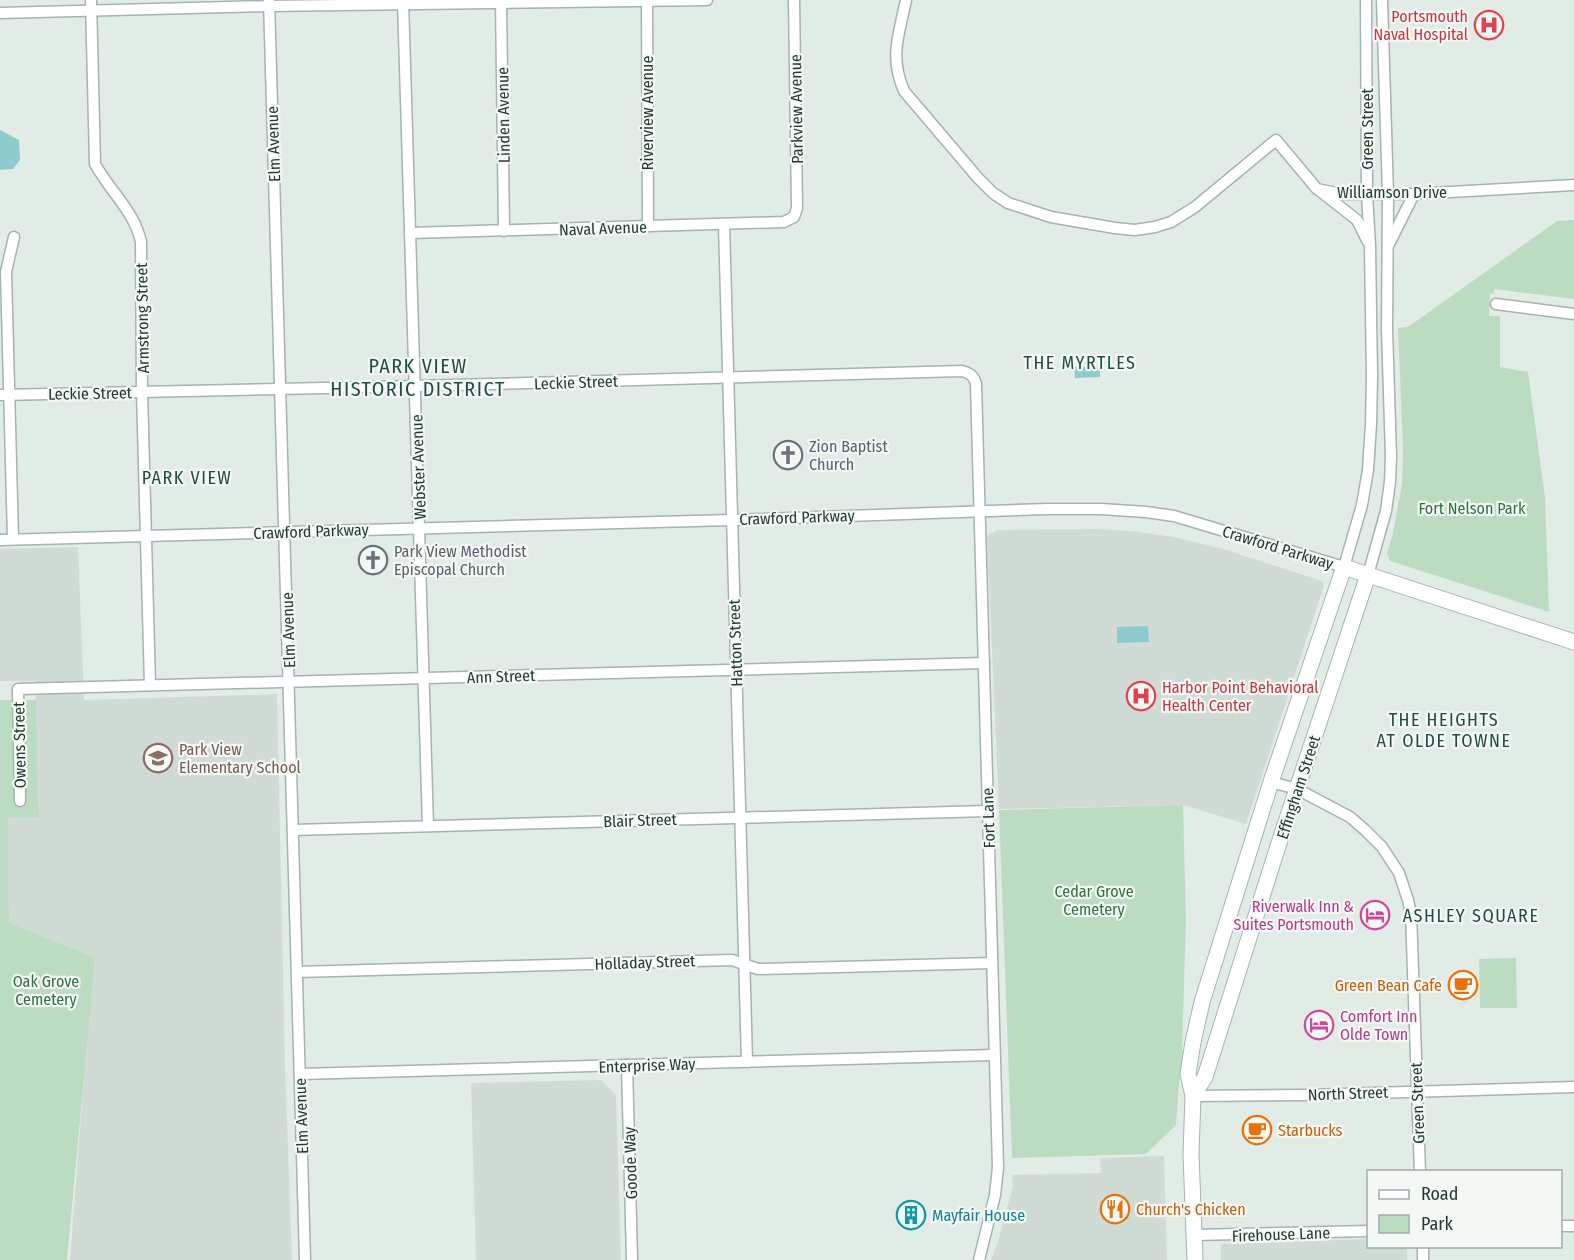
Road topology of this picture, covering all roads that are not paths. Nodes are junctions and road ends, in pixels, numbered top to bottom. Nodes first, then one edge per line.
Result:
1 (647, 0) edge
2 (707, 0) edge
3 (795, 0) edge
4 (906, 0) edge
5 (1366, 0) edge
6 (1382, 0) edge
7 (501, 1) edge
8 (404, 2) edge
9 (269, 3) edge
10 (92, 5) edge
11 (0, 13) edge
12 (1574, 184) edge
13 (1317, 189) junction
14 (1367, 194) junction
15 (1388, 194) junction
16 (1414, 194) junction
17 (794, 217) joint
18 (724, 224) junction
19 (648, 226) junction
20 (504, 231) junction
21 (411, 233) junction
22 (14, 237) dead end
23 (1370, 246) junction
24 (1387, 247) junction
25 (1496, 304) dead end
26 (1574, 314) edge
27 (1387, 329) joint
28 (1371, 330) joint
29 (972, 375) joint
30 (728, 378) junction
31 (416, 386) junction
32 (280, 389) junction
33 (142, 392) junction
34 (5, 394) edge
35 (979, 511) junction
36 (732, 520) junction
37 (420, 528) junction
38 (285, 532) junction
39 (146, 536) junction
40 (13, 539) junction
41 (0, 540) edge
42 (1344, 567) junction
43 (1368, 574) junction
44 (1574, 642) edge
45 (984, 663) junction
46 (736, 670) junction
47 (424, 678) junction
48 (289, 681) junction
49 (150, 685) junction
50 (18, 688) joint
51 (1271, 782) junction
52 (1297, 789) junction
53 (20, 801) dead end
54 (988, 811) junction
55 (740, 818) junction
56 (428, 826) junction
57 (293, 830) junction
58 (992, 963) junction
59 (744, 964) junction
60 (297, 972) junction
61 (994, 1055) junction
62 (747, 1062) junction
63 (627, 1065) junction
64 (300, 1074) junction
65 (1574, 1088) edge
66 (1417, 1091) junction
67 (1193, 1096) junction
68 (1420, 1170) edge
69 (1367, 1231) edge
70 (1194, 1235) junction
71 (305, 1260) edge
72 (632, 1260) edge
73 (979, 1260) edge
74 (1195, 1260) edge

1 - 2 street
1 - 7 street
1 - 19 street, Riverview Avenue
3 - 17 street, Parkview Avenue
4 - 13 street, Williamson Drive
5 - 14 street, Green Street
6 - 15 street, Green Street
7 - 8 street
7 - 20 street, Linden Avenue
8 - 9 street
8 - 21 street, Webster Avenue
9 - 10 street
9 - 32 street, Elm Avenue
10 - 11 street
10 - 33 street, Armstrong Street
12 - 16 street, Williamson Drive
13 - 14 street, Williamson Drive
13 - 23 street
14 - 15 street, Williamson Drive
14 - 23 street, Green Street
15 - 16 street, Williamson Drive
15 - 24 street, Green Street
16 - 24 street
17 - 18 street, Naval Avenue
18 - 19 street, Naval Avenue
18 - 30 street, Hatton Street
19 - 20 street, Naval Avenue
20 - 21 street, Naval Avenue
21 - 31 street, Webster Avenue
22 - 34 street
23 - 28 street, Green Street
24 - 27 street, Green Street
25 - 26 street
27 - 43 street, Effingham Street
28 - 42 street, Effingham Street
29 - 30 street, Leckie Street
29 - 35 street, Fort Lane
30 - 31 street, Leckie Street
30 - 36 street, Hatton Street
31 - 32 street, Leckie Street
31 - 37 street, Webster Avenue
32 - 33 street, Leckie Street
32 - 38 street, Elm Avenue
33 - 34 street, Leckie Street
33 - 39 street, Armstrong Street
34 - 40 street
35 - 36 street, Crawford Parkway
35 - 42 street, Crawford Parkway
35 - 45 street, Fort Lane
36 - 37 street, Crawford Parkway
36 - 46 street, Hatton Street
37 - 38 street, Crawford Parkway
37 - 47 street, Webster Avenue
38 - 39 street, Crawford Parkway
38 - 48 street, Elm Avenue
39 - 40 street, Crawford Parkway
39 - 49 street, Armstrong Street
40 - 41 street, Crawford Parkway
42 - 43 main road, Crawford Parkway
42 - 51 main road, Effingham Street
43 - 44 main road, Crawford Parkway
43 - 52 main road, Effingham Street
45 - 46 street, Ann Street
45 - 54 street, Fort Lane
46 - 47 street, Ann Street
46 - 55 street, Hatton Street
47 - 48 street, Ann Street
47 - 56 street, Webster Avenue
48 - 49 street, Ann Street
48 - 57 street, Elm Avenue
49 - 50 street, Ann Street
50 - 53 street, Owens Street
51 - 52 street, Green Street
51 - 67 main road, Effingham Street
52 - 66 street, Green Street
52 - 67 main road, Effingham Street
54 - 55 street, Blair Street
54 - 58 street, Fort Lane
55 - 56 street, Blair Street
55 - 59 street, Hatton Street
56 - 57 street, Blair Street
57 - 60 street, Elm Avenue
58 - 59 street, Holladay Street
58 - 61 street, Fort Lane
59 - 60 street, Holladay Street
59 - 62 street, Hatton Street
60 - 64 street, Elm Avenue
61 - 62 street, Enterprise Way
61 - 73 street, Fort Lane
62 - 63 street, Enterprise Way
63 - 64 street, Enterprise Way
63 - 72 street, Goode Way
64 - 71 street, Elm Avenue
65 - 66 street, North Street
66 - 67 street, North Street
66 - 68 street, Green Street
67 - 70 main road, Effingham Street
69 - 70 street, Firehouse Lane
70 - 74 main road, Effingham Street

